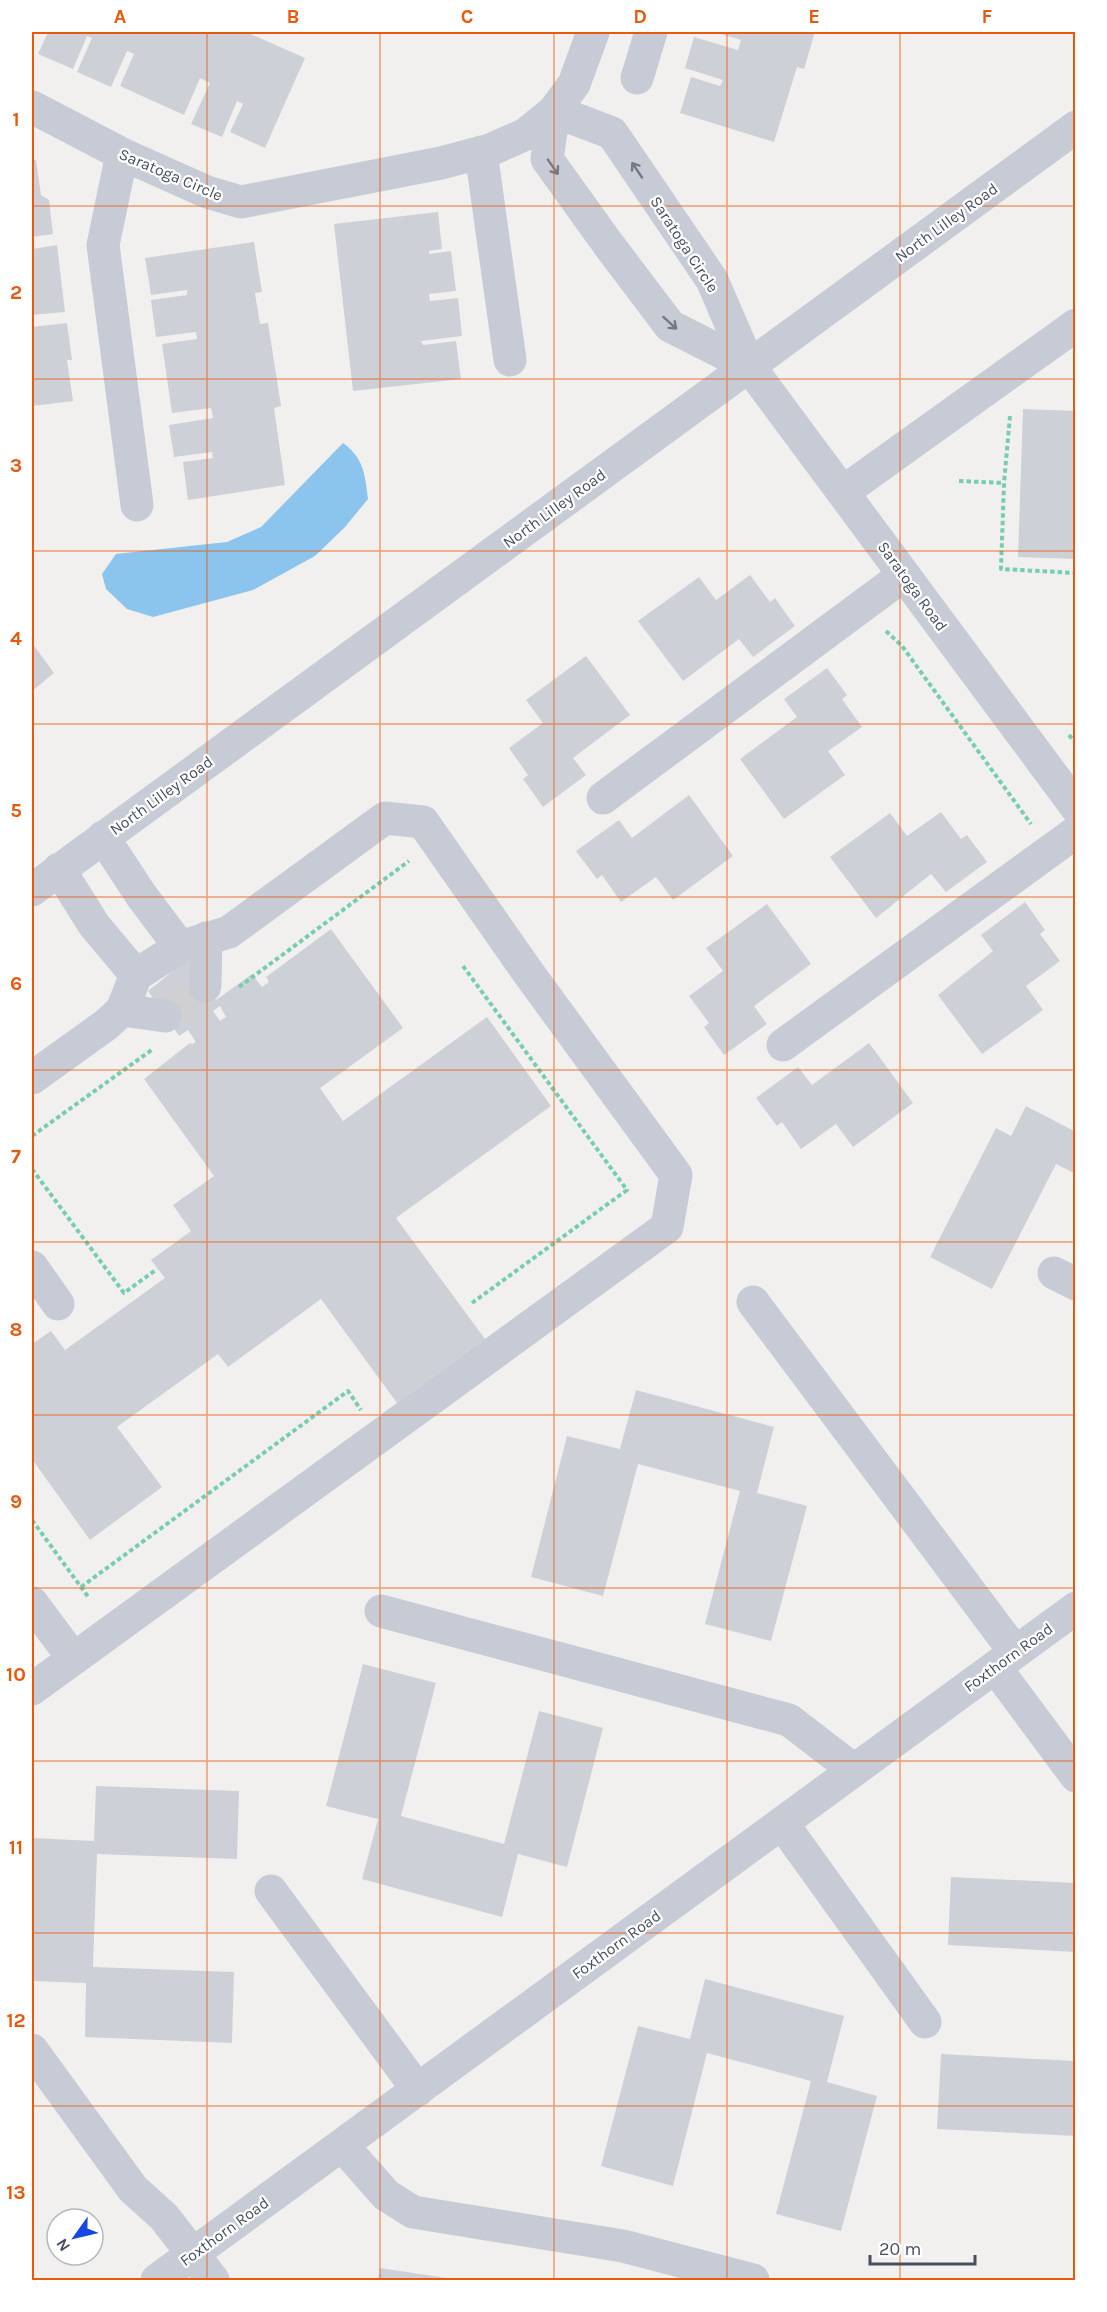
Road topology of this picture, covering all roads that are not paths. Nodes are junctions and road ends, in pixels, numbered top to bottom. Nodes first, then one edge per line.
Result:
1 (593, 32) edge
2 (651, 32) edge
3 (638, 78) dead end
4 (32, 107) edge
5 (555, 111) junction
6 (1076, 127) edge
7 (481, 152) junction
8 (122, 154) junction
9 (1076, 325) edge
10 (510, 360) dead end
11 (749, 366) junction
12 (843, 492) junction
13 (137, 505) dead end
14 (904, 575) junction
15 (1066, 758) edge
16 (603, 798) dead end
17 (1076, 807) edge
18 (103, 837) junction
19 (1063, 841) edge
20 (59, 869) junction
21 (32, 890) edge
22 (193, 943) junction
23 (136, 975) junction
24 (205, 986) dead end
25 (122, 1010) junction
26 (163, 1030) road end
27 (783, 1045) dead end
28 (32, 1078) edge
29 (32, 1267) edge
30 (753, 1302) dead end
31 (58, 1304) dead end
32 (32, 1604) edge
33 (1076, 1608) edge
34 (381, 1611) dead end
35 (73, 1658) junction
36 (1005, 1660) junction
37 (32, 1689) edge
38 (854, 1770) junction
39 (1076, 1776) edge
40 (782, 1823) junction
41 (271, 1891) dead end
42 (925, 2022) dead end
43 (32, 2050) edge
44 (418, 2090) junction
45 (342, 2145) junction
46 (194, 2254) junction
47 (157, 2280) edge
48 (213, 2280) edge
49 (753, 2280) edge

1 - 5 street, Saratoga Circle
2 - 3 street
4 - 8 street, Saratoga Circle
5 - 7 street, Saratoga Circle
11 -> 5 street, Saratoga Circle
5 -> 11 street, Saratoga Circle
6 - 11 street, North Lilley Road
7 - 8 street, Saratoga Circle
7 - 10 street
8 - 13 street
9 - 12 street
11 - 12 street, Saratoga Road
11 - 18 street, North Lilley Road
12 - 14 street, Saratoga Road
14 - 15 street, Saratoga Road
14 - 16 street
15 - 17 street, Saratoga Road
18 - 20 street, North Lilley Road
18 - 22 street
19 - 27 street
20 - 21 street, North Lilley Road
20 - 23 street
22 - 23 street
22 - 24 street
22 - 35 street
23 - 25 street
25 - 26 street
25 - 28 street
29 - 31 street
30 - 36 street
32 - 35 street
33 - 36 street, Foxthorn Road
34 - 38 street
35 - 37 street
36 - 38 street, Foxthorn Road
36 - 39 street
38 - 40 street, Foxthorn Road
40 - 42 street
40 - 44 street, Foxthorn Road
41 - 44 street
43 - 46 street
44 - 45 street, Foxthorn Road
45 - 46 street, Foxthorn Road
45 - 49 street
46 - 47 street, Foxthorn Road
46 - 48 street

